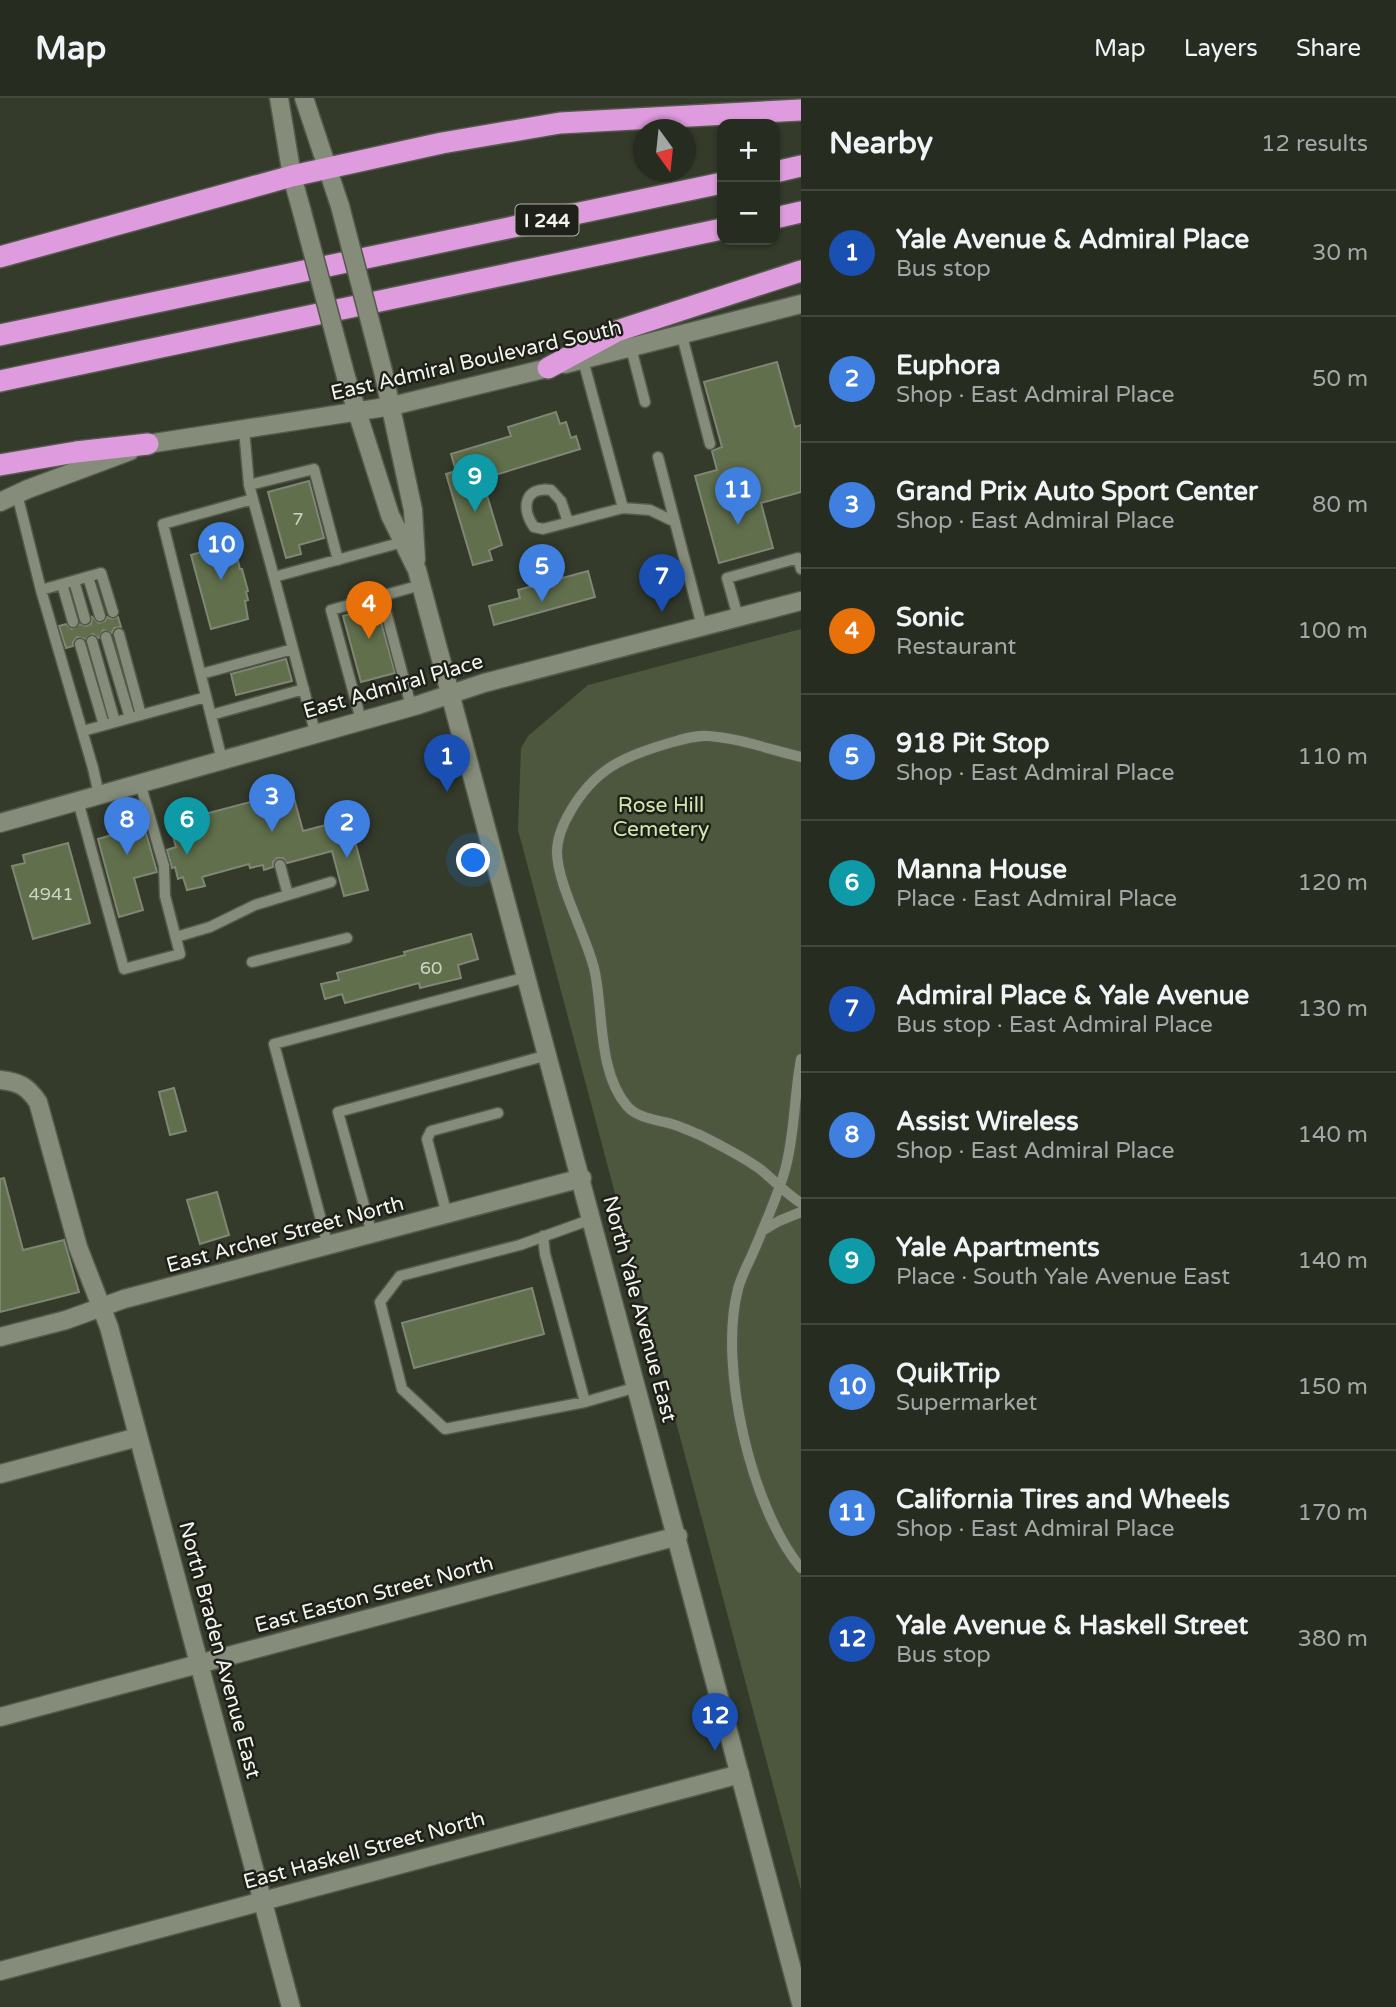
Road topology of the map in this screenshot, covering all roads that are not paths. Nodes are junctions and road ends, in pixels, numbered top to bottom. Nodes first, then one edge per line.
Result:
1 (279, 98) edge
2 (304, 98) edge
3 (801, 110) edge
4 (801, 166) edge
5 (329, 167) junction
6 (780, 171) edge
7 (292, 176) junction
8 (717, 184) edge
9 (801, 212) edge
10 (780, 217) edge
11 (717, 230) edge
12 (0, 257) edge
13 (801, 271) edge
14 (801, 304) edge
15 (0, 335) edge
16 (682, 336) junction
17 (631, 348) junction
18 (583, 360) junction
19 (548, 368) junction
20 (0, 381) edge
21 (645, 402) dead end
22 (392, 406) junction
23 (356, 412) junction
24 (244, 429) junction
25 (148, 444) junction
26 (710, 444) dead end
27 (658, 457) dead end
28 (0, 465) edge
29 (249, 485) junction
30 (17, 494) junction
31 (253, 499) junction
32 (0, 502) edge
33 (623, 508) junction
34 (568, 522) junction
35 (675, 522) junction
36 (403, 542) junction
37 (338, 559) junction
38 (801, 569) edge
39 (88, 577) junction
40 (274, 577) junction
41 (419, 578) junction
42 (74, 580) junction
43 (62, 584) junction
44 (41, 590) junction
45 (382, 597) junction
46 (801, 601) edge
47 (113, 612) dead end
48 (100, 616) dead end
49 (738, 617) junction
50 (85, 619) dead end
51 (73, 622) dead end
52 (702, 626) junction
53 (119, 634) dead end
54 (106, 637) dead end
55 (92, 641) dead end
56 (80, 644) dead end
57 (293, 649) junction
58 (201, 674) junction
59 (304, 689) junction
60 (452, 694) junction
61 (206, 697) junction
62 (411, 706) junction
63 (141, 715) junction
64 (211, 715) junction
65 (130, 718) junction
66 (361, 720) junction
67 (115, 722) junction
68 (104, 725) junction
69 (83, 731) junction
70 (315, 732) junction
71 (801, 757) edge
72 (222, 760) junction
73 (140, 783) junction
74 (99, 795) junction
75 (78, 801) junction
76 (0, 823) edge
77 (280, 865) dead end
78 (331, 882) dead end
79 (288, 895) junction
80 (176, 937) junction
81 (346, 938) dead end
82 (251, 962) dead end
83 (527, 976) junction
84 (548, 1055) junction
85 (801, 1059) edge
86 (0, 1080) edge
87 (498, 1113) dead end
88 (582, 1178) junction
89 (779, 1186) junction
90 (801, 1203) edge
91 (801, 1212) edge
92 (447, 1214) junction
93 (592, 1219) junction
94 (762, 1231) junction
95 (372, 1234) junction
96 (543, 1236) junction
97 (328, 1246) junction
98 (100, 1307) junction
99 (0, 1337) edge
100 (637, 1388) junction
101 (585, 1402) junction
102 (138, 1437) junction
103 (0, 1474) edge
104 (678, 1536) junction
105 (801, 1568) edge
106 (200, 1664) junction
107 (0, 1717) edge
108 (740, 1774) junction
109 (263, 1900) junction
110 (0, 1971) edge
111 (801, 2003) edge
112 (291, 2007) edge

1 - 7 main road
2 - 5 main road
3 - 5 highway
4 - 6 highway
5 - 7 highway
5 - 22 main road, bridge
7 - 12 highway
7 - 23 main road, bridge
8 - 15 highway, I 244
9 - 10 highway
11 - 20 highway, I 244
13 - 19 highway
14 - 16 main road, East Admiral Boulevard South
16 - 17 main road, East Admiral Boulevard South
16 - 26 lane
17 - 18 main road, East Admiral Boulevard South
17 - 21 lane
18 - 19 main road, East Admiral Boulevard South
18 - 33 lane
19 - 22 main road, East Admiral Boulevard South
22 - 23 main road, East Admiral Boulevard South
22 - 41 main road
23 - 24 main road, East Admiral Boulevard South
23 - 36 main road
24 - 25 main road, East Admiral Boulevard South
24 - 29 lane
25 - 28 highway
25 - 30 main road, East Admiral Boulevard South
27 - 35 lane
29 - 31 lane
29 - 37 lane
30 - 32 main road, East Admiral Boulevard South
30 - 44 lane
31 - 40 lane
31 - 58 lane
33 - 34 lane
33 - 35 lane
34 - 34 lane
35 - 52 lane
36 - 37 lane
36 - 41 main road
37 - 40 lane
38 - 49 lane
39 - 42 lane
39 - 47 lane
39 - 48 lane
40 - 57 lane
41 - 45 lane
41 - 60 main road, North Yale Avenue East
42 - 43 lane
42 - 50 lane
43 - 44 lane
43 - 51 lane
44 - 69 lane
45 - 62 lane
45 - 66 lane
46 - 49 main road, East Admiral Place
49 - 52 main road, East Admiral Place
52 - 60 main road, East Admiral Place
53 - 63 lane
54 - 65 lane
55 - 67 lane
56 - 68 lane
57 - 58 lane
57 - 59 lane
58 - 61 lane
59 - 64 lane
59 - 70 lane
60 - 62 main road, East Admiral Place
60 - 83 main road, North Yale Avenue East
61 - 63 lane
61 - 64 lane
62 - 66 main road, East Admiral Place
63 - 65 lane
64 - 72 lane
65 - 67 lane
66 - 70 main road, East Admiral Place
67 - 68 lane
68 - 69 lane
69 - 74 lane
70 - 72 main road, East Admiral Place
71 - 89 lane
72 - 73 main road, East Admiral Place
73 - 74 main road, East Admiral Place
73 - 80 lane
74 - 75 main road, East Admiral Place
75 - 76 main road, East Admiral Place
75 - 80 lane
77 - 79 lane
78 - 79 lane
79 - 80 lane
81 - 82 lane
83 - 84 main road, North Yale Avenue East
83 - 97 lane
84 - 88 main road, North Yale Avenue East
84 - 95 lane
85 - 89 lane
86 - 98 main road, North Braden Avenue East
87 - 92 lane
88 - 92 main road, East Archer Street North
88 - 93 main road, North Yale Avenue East
89 - 90 lane
89 - 94 lane
91 - 94 lane
92 - 95 main road, East Archer Street North
93 - 96 lane
93 - 100 main road, North Yale Avenue East
94 - 105 lane
95 - 97 main road, East Archer Street North
96 - 101 lane
96 - 101 lane
97 - 98 main road, East Archer Street North
98 - 99 main road, East Archer Street North
98 - 102 main road, North Braden Avenue East
100 - 101 lane
100 - 104 main road, North Yale Avenue East
102 - 103 main road
102 - 106 main road, North Braden Avenue East
104 - 106 main road, East Easton Street North
104 - 108 main road, North Yale Avenue East
106 - 107 main road, East Easton Street North
106 - 109 main road, North Braden Avenue East
108 - 109 main road, East Haskell Street North
108 - 111 main road, North Yale Avenue East
109 - 110 main road, East Haskell Street North
109 - 112 main road, North Braden Avenue East

